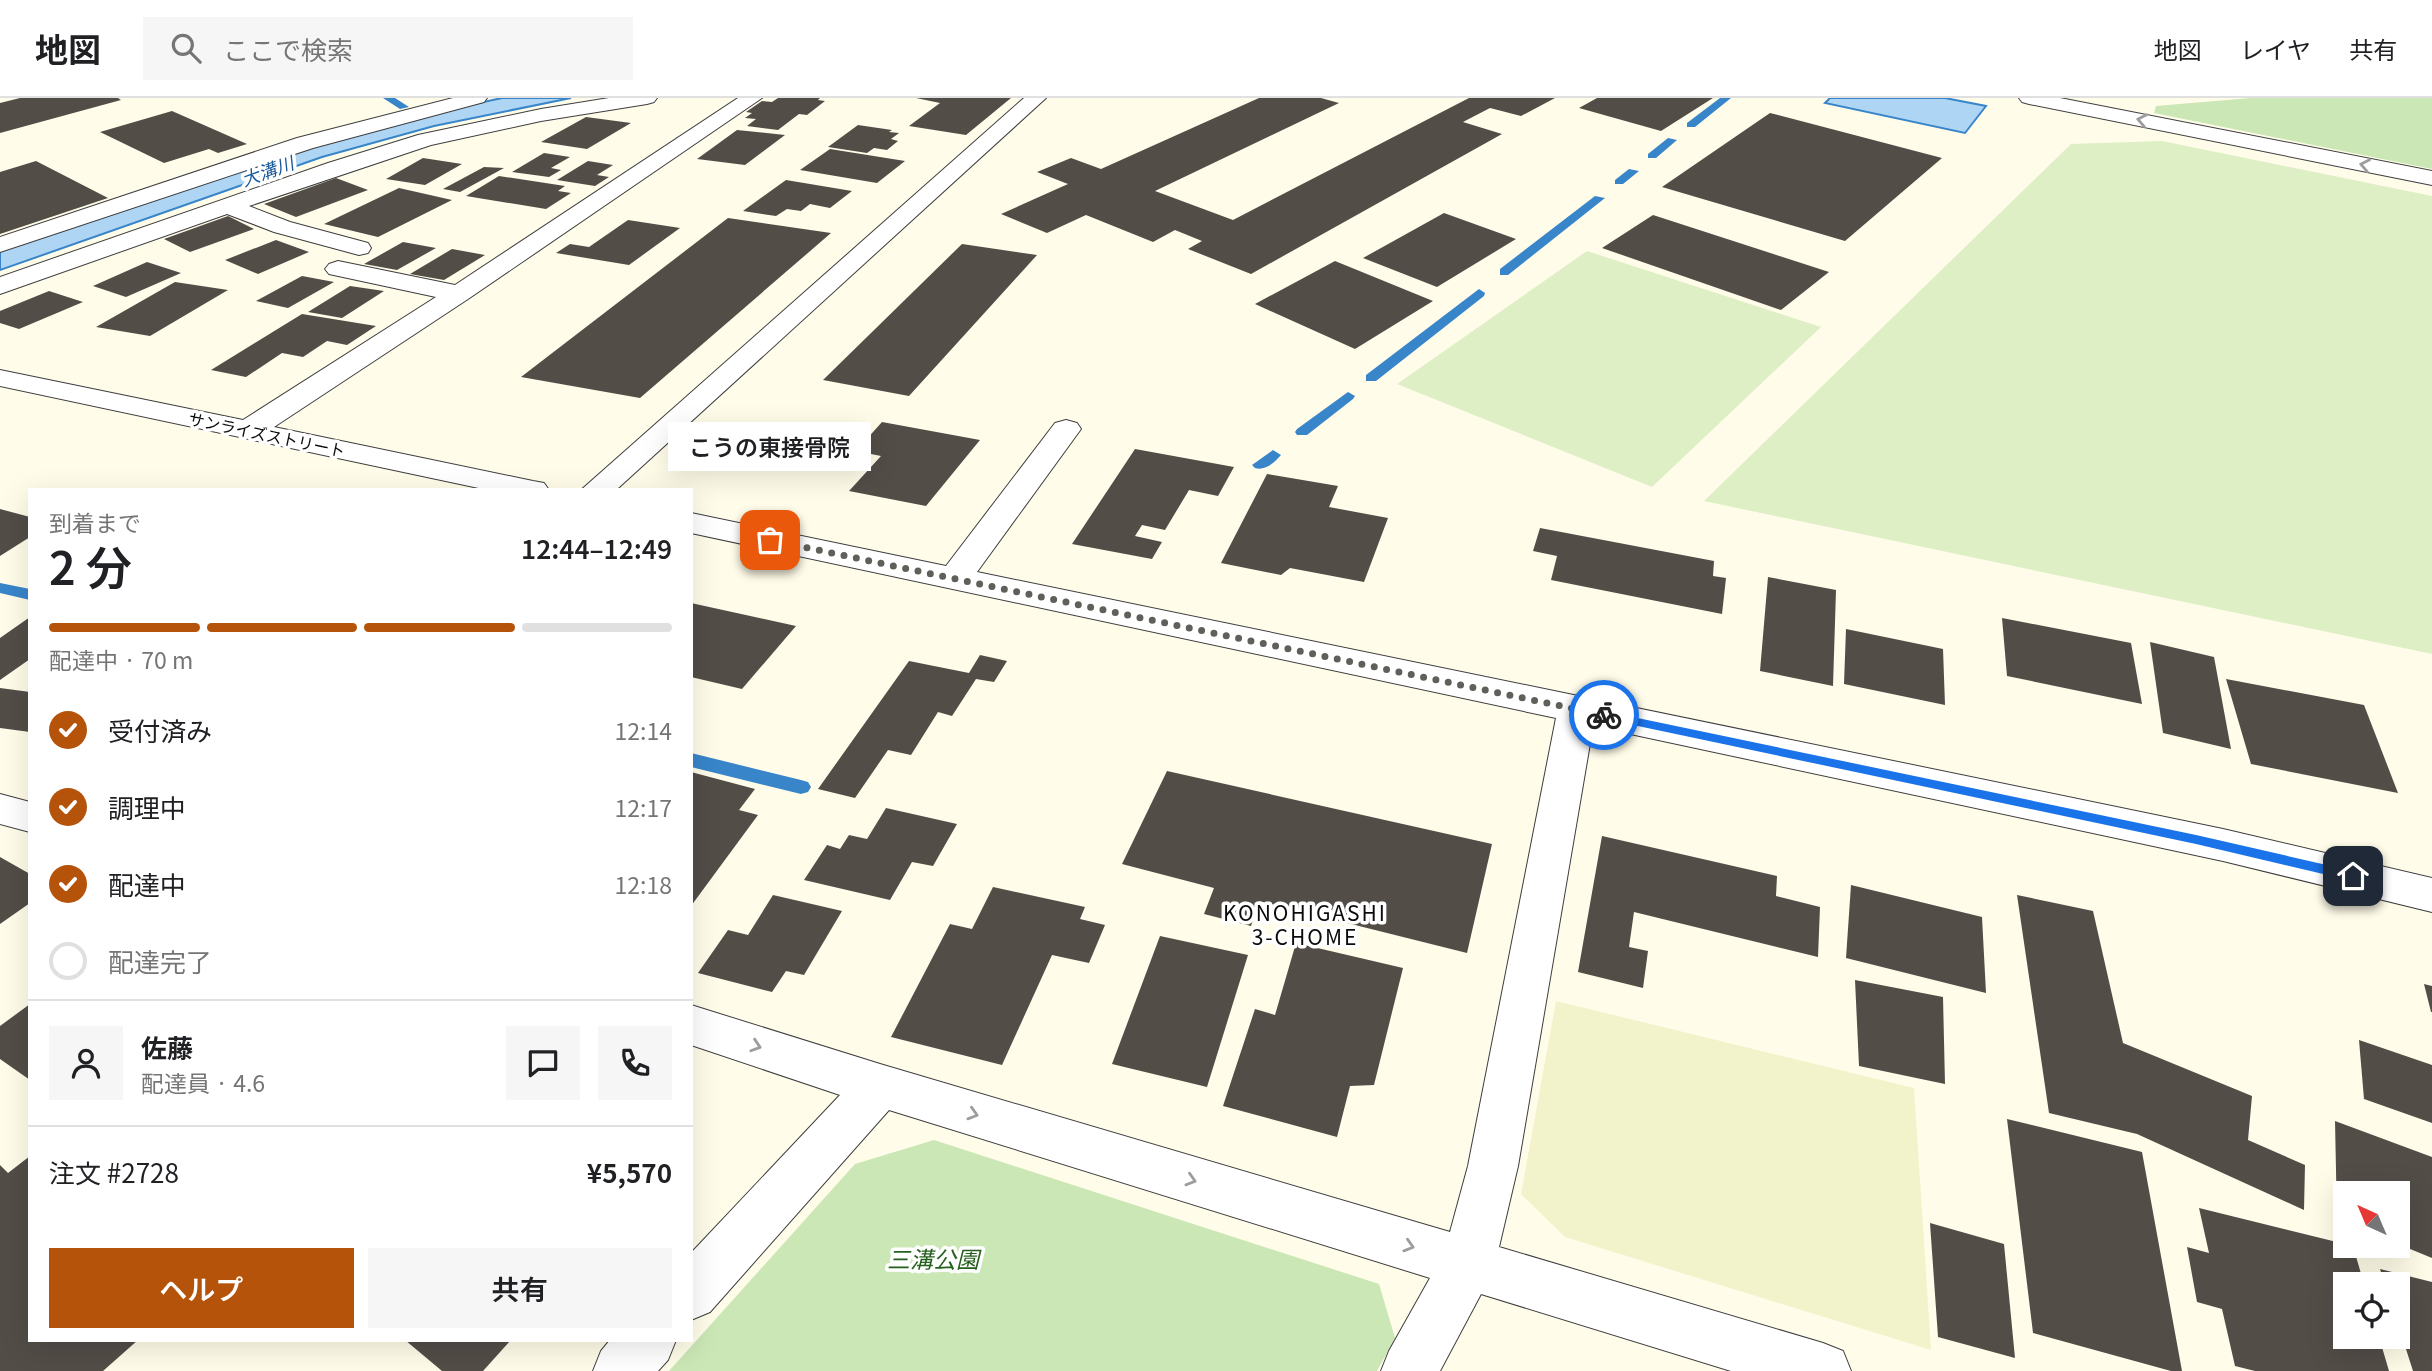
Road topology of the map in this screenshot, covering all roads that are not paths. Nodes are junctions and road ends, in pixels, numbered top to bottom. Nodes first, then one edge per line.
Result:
1 (477, 98) edge
2 (647, 98) edge
3 (752, 98) edge
4 (1036, 98) edge
5 (2029, 98) edge
6 (2135, 99) edge
7 (2066, 105) junction
8 (374, 106) dead end
9 (396, 117) junction
10 (422, 137) junction
11 (2432, 178) edge
12 (227, 206) junction
13 (0, 245) edge
14 (359, 248) dead end
15 (338, 268) dead end
16 (0, 286) edge
17 (459, 294) junction
18 (0, 378) edge
19 (1066, 429) dead end
20 (248, 430) junction
21 (524, 488) edge
22 (599, 488) edge
23 (693, 523) edge
24 (955, 579) junction
25 (1577, 709) junction
26 (0, 809) edge
27 (28, 816) edge
28 (2432, 895) edge
29 (693, 1027) edge
30 (880, 1086) junction
31 (1468, 1264) junction
32 (693, 1291) edge
33 (646, 1342) edge
34 (621, 1371) edge
35 (1409, 1371) edge
36 (1823, 1371) edge

1 - 9 street
2 - 10 street
3 - 17 street
4 - 22 street
5 - 7 street
6 - 7 street
11 -> 7 street
8 - 9 street
9 - 10 street
9 - 13 street
10 - 12 street
12 - 14 street
12 - 16 street
15 - 17 street
17 - 20 street
18 - 20 street, サンライズストリート
19 - 24 street
20 - 21 street, サンライズストリート
23 - 24 street
24 - 25 street
25 - 28 street
25 - 31 street
26 - 27 street
29 -> 30 street
30 -> 31 street
30 - 32 street
31 - 35 street
31 - 36 street
33 - 34 street

